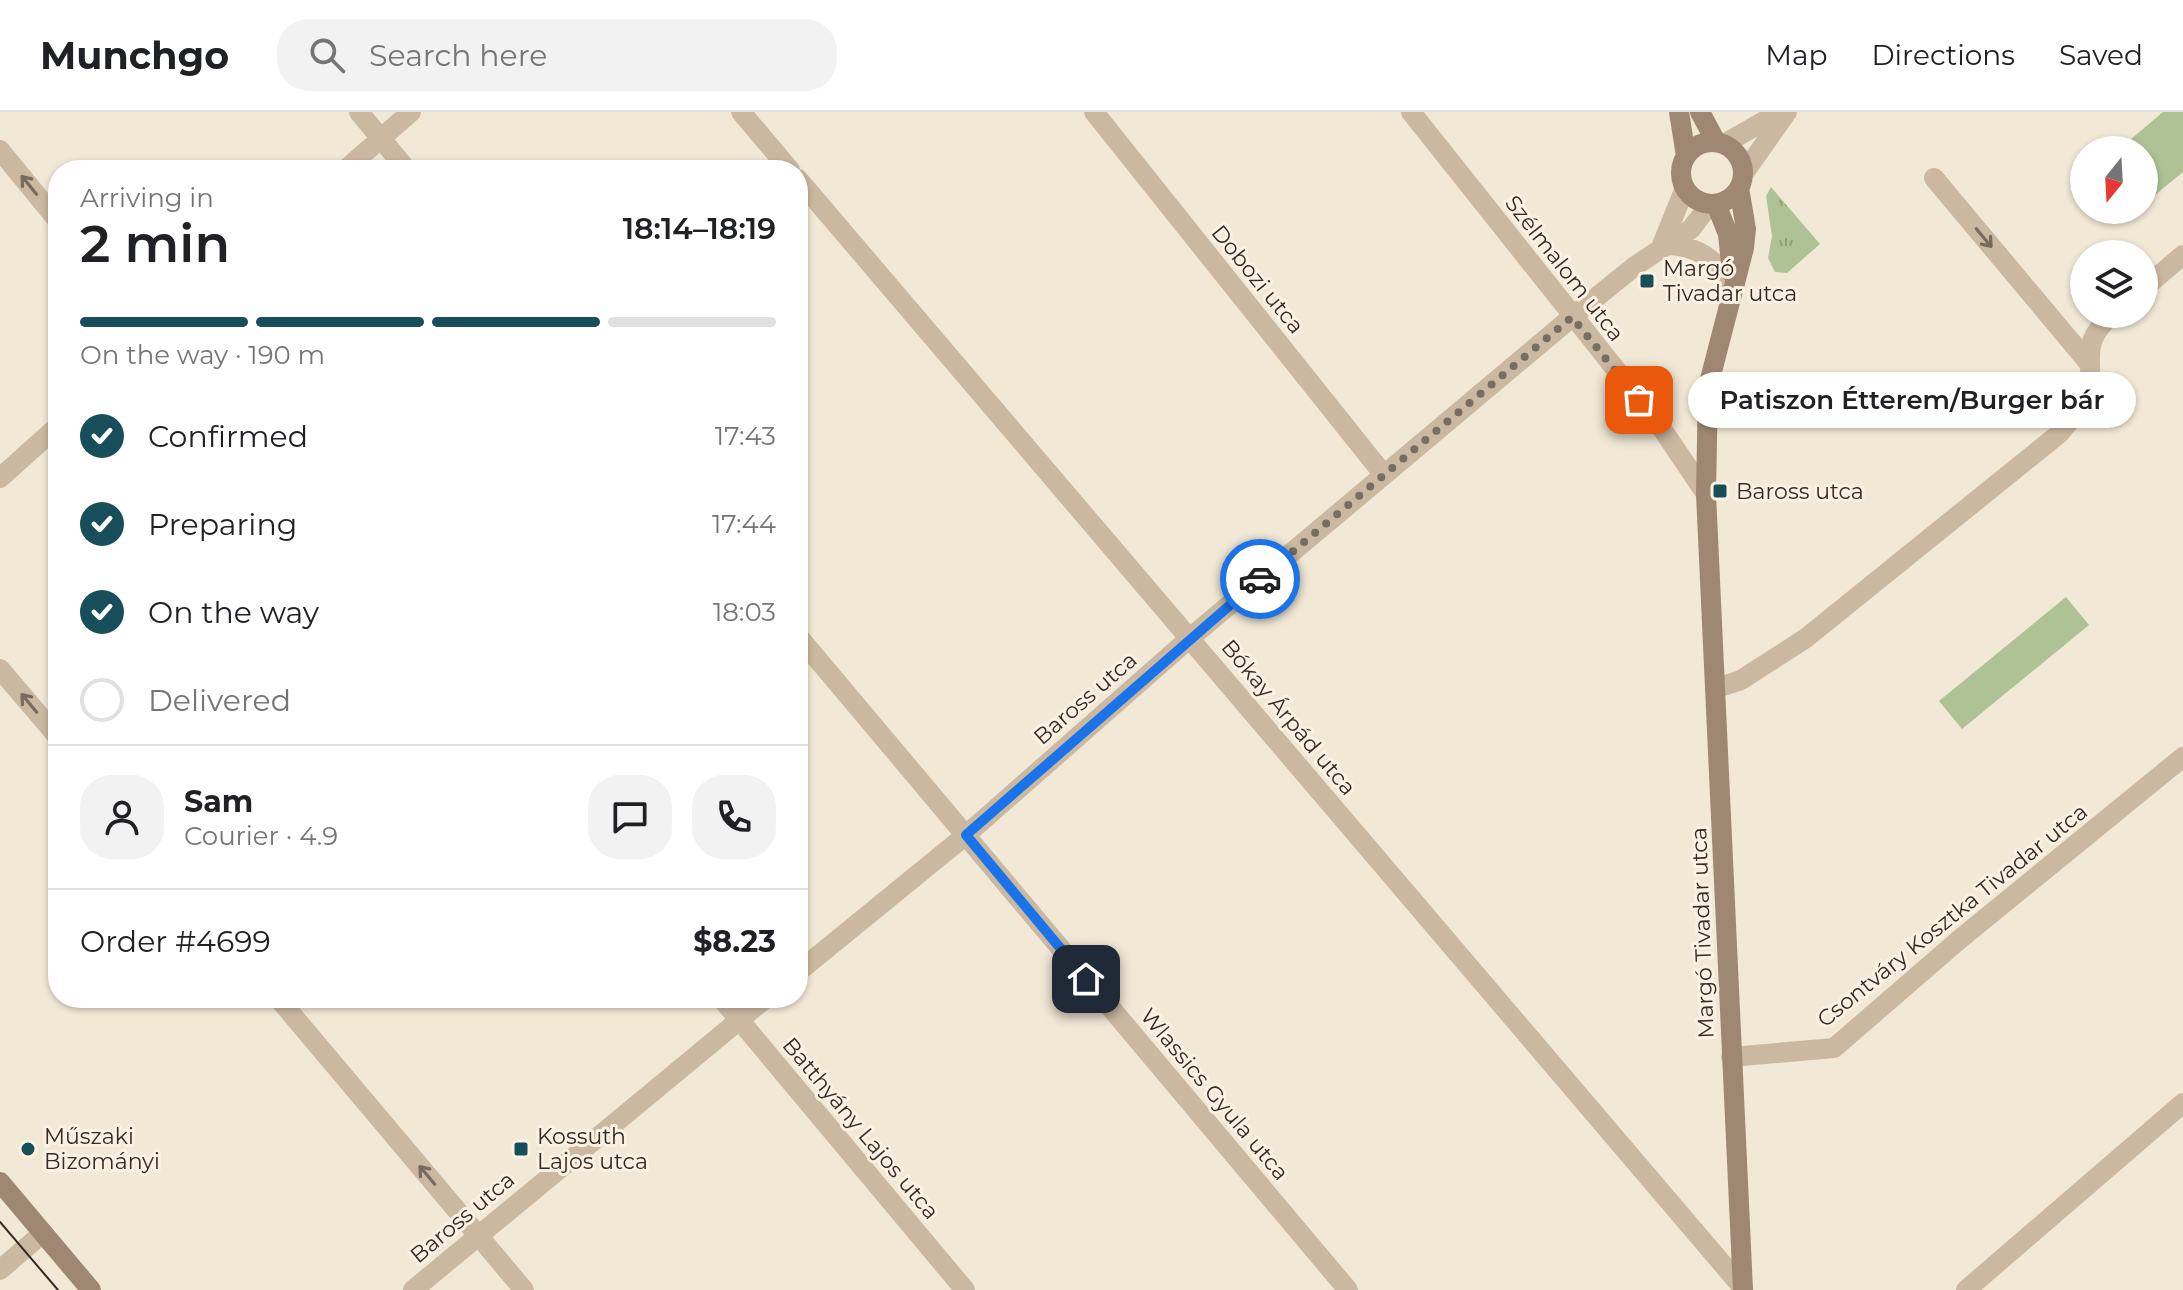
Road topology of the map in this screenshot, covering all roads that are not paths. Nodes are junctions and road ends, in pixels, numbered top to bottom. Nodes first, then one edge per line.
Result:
1 (359, 112) edge
2 (411, 112) edge
3 (741, 112) edge
4 (1094, 112) edge
5 (1411, 112) edge
6 (1679, 112) edge
7 (1700, 112) edge
8 (1780, 112) edge
9 (1787, 112) edge
10 (381, 139) junction
11 (1720, 143) junction
12 (0, 150) edge
13 (1686, 156) junction
14 (357, 160) edge
15 (399, 160) edge
16 (782, 160) edge
17 (1934, 178) dead end
18 (1742, 181) junction
19 (1685, 188) junction
20 (808, 191) edge
21 (1713, 204) junction
22 (48, 209) edge
23 (1662, 245) junction
24 (2183, 255) edge
25 (2158, 276) edge
26 (1733, 290) junction
27 (1572, 317) junction
28 (2098, 328) edge
29 (2088, 362) junction
30 (48, 435) edge
31 (1384, 475) junction
32 (0, 478) edge
33 (1706, 494) junction
34 (1190, 638) junction
35 (808, 648) edge
36 (0, 669) edge
37 (1717, 688) junction
38 (48, 725) edge
39 (2183, 757) edge
40 (966, 835) junction
41 (808, 964) edge
42 (286, 1008) edge
43 (729, 1008) edge
44 (754, 1008) edge
45 (739, 1020) junction
46 (1731, 1057) junction
47 (2183, 1103) edge
48 (0, 1182) edge
49 (43, 1233) junction
50 (477, 1235) junction
51 (0, 1270) edge
52 (1743, 1289) edge
53 (91, 1290) edge
54 (413, 1290) edge
55 (524, 1290) edge
56 (965, 1290) edge
57 (1348, 1290) edge
58 (1966, 1290) edge

1 - 10 street
2 - 10 street
3 - 16 street
4 - 31 street, Dobozi utca
5 - 27 street, Szélmalom utca
6 - 13 street
7 - 11 street
8 - 11 street
9 - 18 street
10 - 14 street
10 - 15 street
11 - 13 street
11 - 18 street
22 -> 12 street
13 - 19 street
17 -> 29 street
18 - 21 street
18 - 26 street, Margó Tivadar utca
19 - 21 street
19 - 23 street, Baross utca
20 - 34 street, Bókay Árpád utca
21 - 23 street, Baross utca
21 - 26 street, Margó Tivadar utca
23 - 26 street
23 - 27 street, Baross utca
24 - 25 street
26 - 33 street, Margó Tivadar utca
27 - 31 street, Baross utca
27 - 33 street, Szélmalom utca
28 - 29 street
29 - 37 street
30 - 32 street
31 - 34 street, Baross utca
33 - 37 street, Margó Tivadar utca
34 - 40 street, Baross utca
34 - 52 street, Bókay Árpád utca
35 - 40 street, Wlassics Gyula utca
38 -> 36 street
37 - 46 street, Margó Tivadar utca
39 - 46 street, Csontváry Kosztka Tivadar utca
40 - 41 street, Baross utca
40 - 57 street, Wlassics Gyula utca
50 -> 42 street
43 - 45 street, Batthyány Lajos utca
44 - 45 street, Baross utca
45 - 50 street, Baross utca
45 - 56 street, Batthyány Lajos utca
46 - 52 street, Margó Tivadar utca
47 - 58 street
48 - 49 street
49 - 51 street
49 - 53 street
50 - 54 street, Baross utca
50 - 55 street

